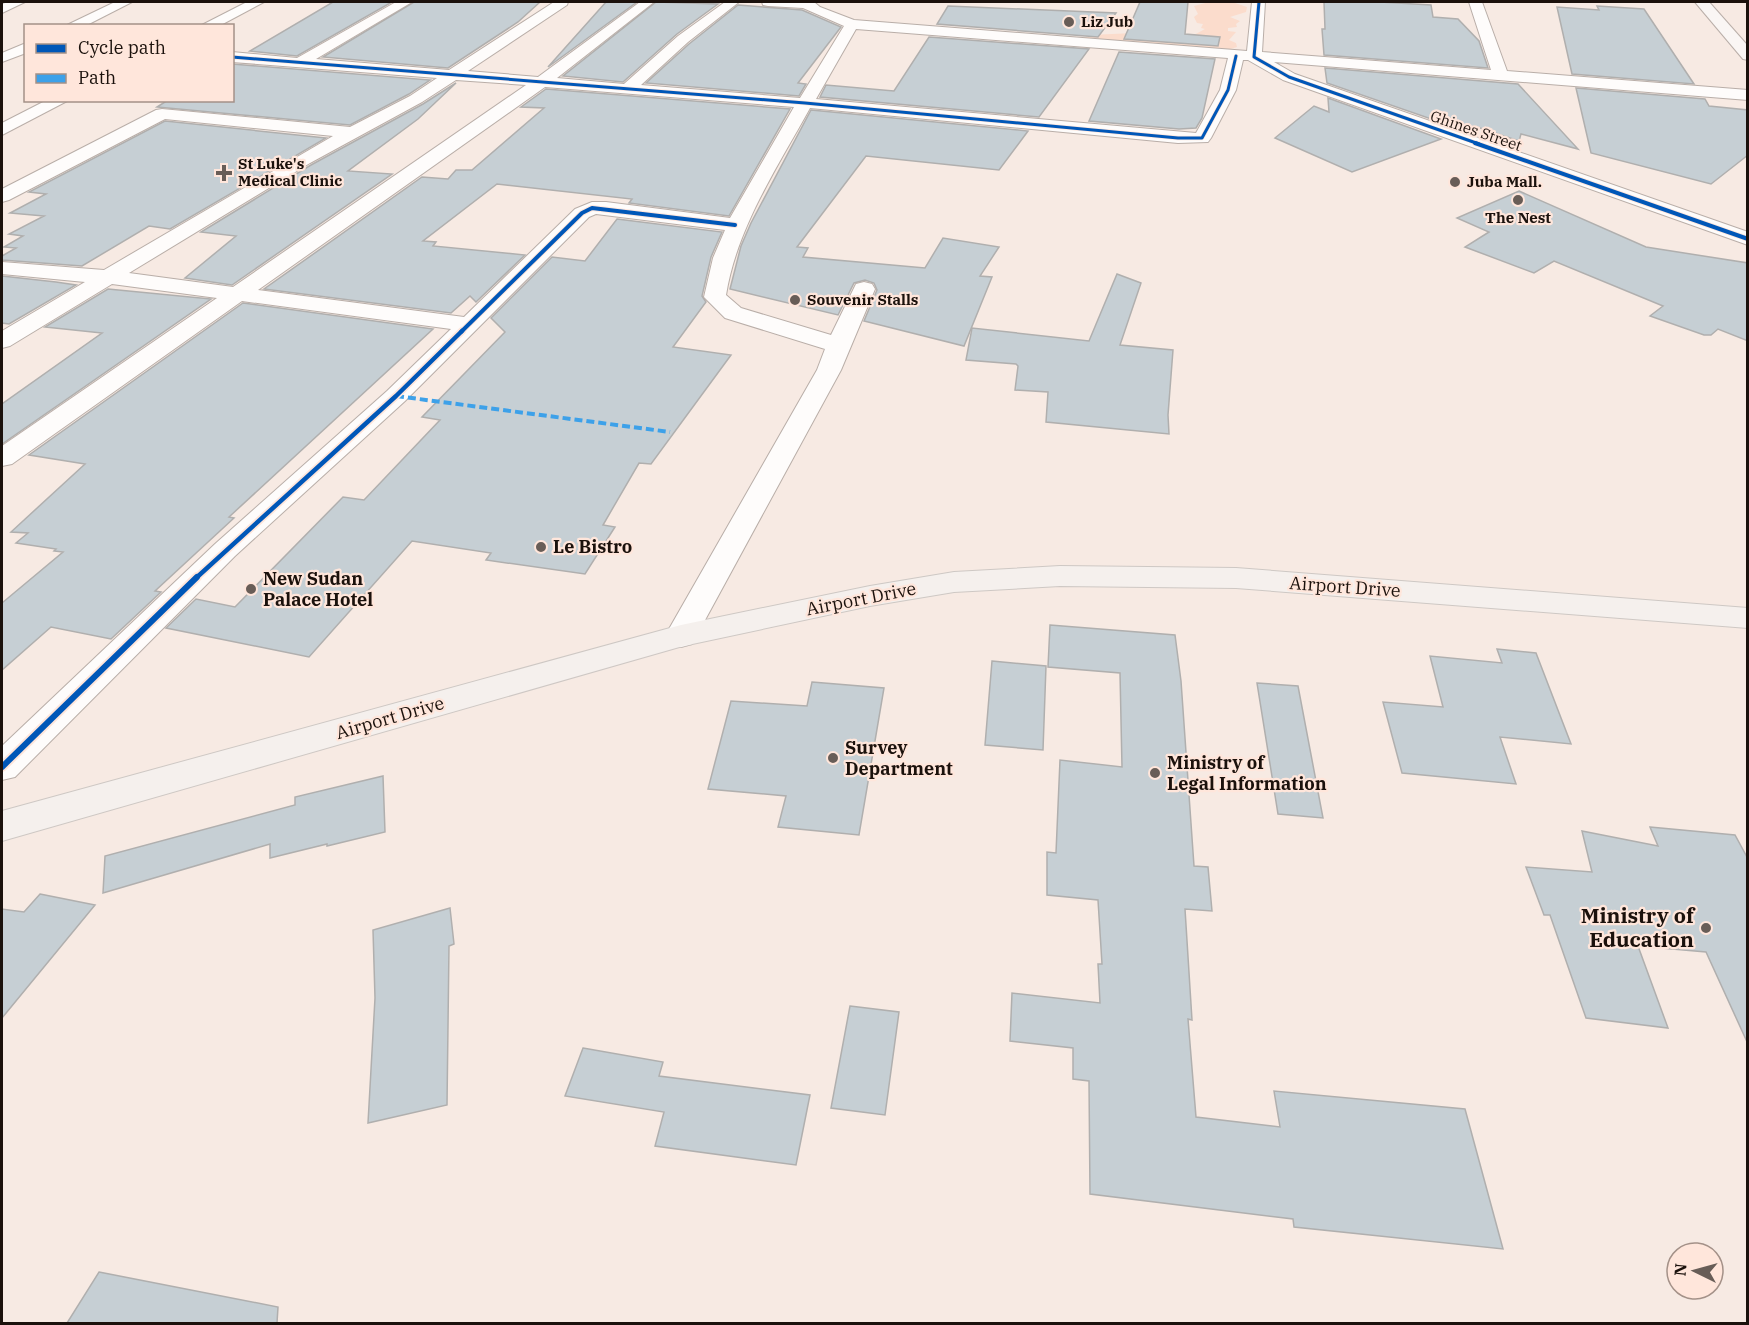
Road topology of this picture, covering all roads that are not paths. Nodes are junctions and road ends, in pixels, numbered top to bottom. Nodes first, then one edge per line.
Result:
1 (18, 2) edge
2 (125, 2) edge
3 (257, 2) edge
4 (405, 2) edge
5 (562, 2) edge
6 (648, 2) edge
7 (733, 2) edge
8 (768, 2) edge
9 (1259, 2) edge
10 (1476, 2) edge
11 (1702, 2) edge
12 (807, 3) edge
13 (2, 9) edge
14 (76, 24) edge
15 (211, 24) edge
16 (852, 24) junction
17 (23, 40) edge
18 (1245, 56) junction
19 (1748, 56) edge
20 (234, 57) edge
21 (2, 58) edge
22 (300, 62) junction
23 (451, 75) junction
24 (1501, 76) junction
25 (543, 81) junction
26 (627, 89) junction
27 (1748, 95) edge
28 (57, 102) edge
29 (805, 103) junction
30 (2, 130) edge
31 (354, 134) junction
32 (2, 196) edge
33 (735, 225) junction
34 (1748, 239) edge
35 (2, 268) edge
36 (106, 277) junction
37 (864, 289) dead end
38 (236, 295) junction
39 (468, 324) junction
40 (2, 341) edge
41 (838, 345) junction
42 (2, 458) edge
43 (1748, 618) edge
44 (681, 636) junction
45 (2, 767) edge
46 (2, 826) edge

1 - 13 street
2 - 14 street
3 - 15 street
4 - 22 street
5 - 23 street
6 - 25 street
7 - 26 street
8 - 12 street
9 - 18 street
10 - 24 street
11 - 19 street
12 - 16 street
16 - 18 street
16 - 29 street
17 - 21 street
18 - 24 street
18 - 29 street
18 - 34 street, Ghines Street
20 - 22 street
22 - 23 street
23 - 25 street
23 - 31 street
24 - 27 street
25 - 26 street
25 - 38 street
26 - 29 street
28 - 30 street
29 - 33 street
31 - 32 street
31 - 36 street
33 - 39 street
33 - 41 street
35 - 36 street
36 - 38 street
36 - 40 street
37 - 41 street
38 - 39 street
38 - 42 street
39 - 45 street
41 - 44 street
43 - 44 main road, Airport Drive
44 - 46 main road, Airport Drive

